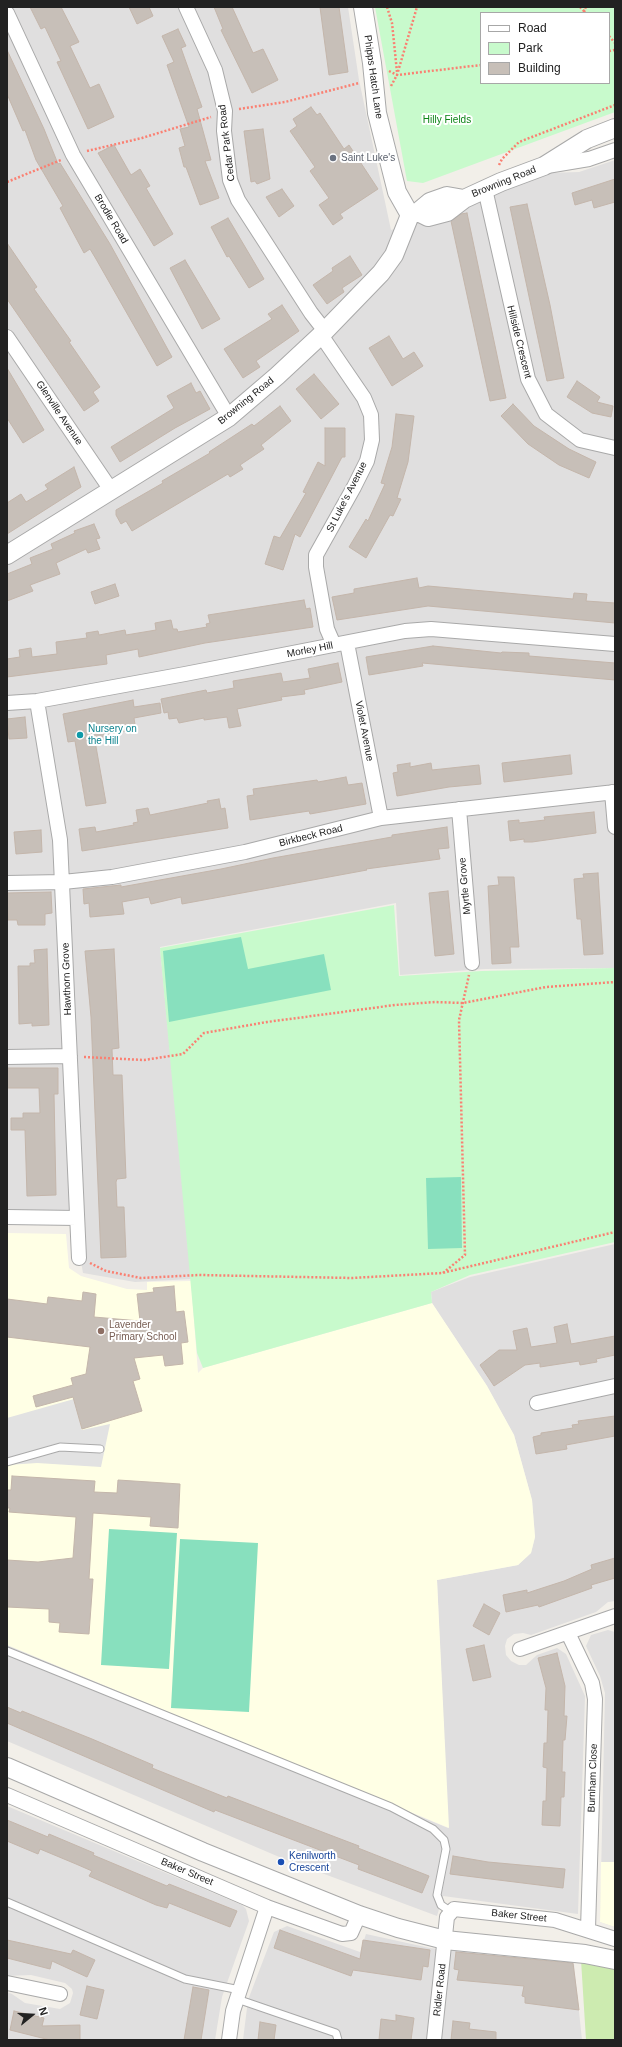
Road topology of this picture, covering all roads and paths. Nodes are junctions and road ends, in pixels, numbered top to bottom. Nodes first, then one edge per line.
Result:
1 (186, 7) edge
2 (363, 7) edge
3 (387, 7) edge
4 (417, 7) edge
5 (580, 7) edge
6 (586, 7) edge
7 (7, 12) edge
8 (585, 12) edge
9 (480, 65) edge
10 (397, 75) junction
11 (336, 90) dead end
12 (615, 105) edge
13 (225, 111) junction
14 (615, 128) edge
15 (615, 150) edge
16 (73, 155) junction
17 (544, 166) junction
18 (7, 182) edge
19 (501, 182) junction
20 (485, 189) junction
21 (458, 198) junction
22 (414, 213) junction
23 (323, 333) junction
24 (7, 337) edge
25 (229, 417) junction
26 (615, 448) edge
27 (111, 490) junction
28 (7, 555) edge
29 (340, 644) junction
30 (615, 644) edge
31 (37, 701) junction
32 (7, 704) edge
33 (613, 792) edge
34 (459, 809) junction
35 (381, 818) junction
36 (615, 827) edge
37 (63, 882) junction
38 (7, 883) edge
39 (472, 963) joint
40 (615, 982) edge
41 (463, 1004) junction
42 (70, 1056) junction
43 (7, 1057) edge
44 (7, 1217) edge
45 (77, 1218) junction
46 (615, 1232) edge
47 (79, 1258) joint
48 (442, 1273) junction
49 (615, 1386) edge
50 (537, 1402) dead end
51 (100, 1449) dead end
52 (7, 1462) edge
53 (615, 1616) edge
54 (568, 1632) junction
55 (520, 1649) dead end
56 (7, 1652) edge
57 (7, 1767) edge
58 (7, 1795) edge
59 (7, 1902) edge
60 (267, 1907) junction
61 (450, 1911) junction
62 (359, 1915) junction
63 (588, 1929) junction
64 (615, 1939) edge
65 (445, 1940) junction
66 (615, 1960) edge
67 (7, 1983) edge
68 (60, 1994) dead end
69 (238, 1995) junction
70 (229, 2040) edge
71 (338, 2040) edge
72 (434, 2040) edge

1 - 13 street, Cedar Park Road
2 - 22 street, Phipps Hatch Lane
3 - 10 path
4 - 10 path
5 - 8 path
6 - 8 path
7 - 16 street, Brodie Road
9 - 10 path
11 - 13 path
12 - 19 path
13 - 16 path
13 - 23 street, Cedar Park Road
14 - 17 street, Browning Road
15 - 17 street, Browning Road
16 - 18 path
16 - 25 street, Brodie Road
17 - 19 street, Browning Road
19 - 20 street, Browning Road
20 - 21 street, Browning Road
20 - 26 street, Hillside Crescent
21 - 22 street, Browning Road
21 - 22 street, Browning Road
22 - 23 street, Browning Road
23 - 25 street, Browning Road
23 - 29 street, St Luke's Avenue
24 - 27 street, Glenville Avenue
25 - 27 street, Browning Road
27 - 28 street, Browning Road
29 - 30 street, Morley Hill
29 - 31 street, Morley Hill
29 - 35 street, Violet Avenue
31 - 32 street, Morley Hill
31 - 37 street, Hawthorn Grove
33 - 34 street, Birkbeck Road
33 - 36 street
34 - 35 street, Birkbeck Road
34 - 39 street, Myrtle Grove
35 - 37 street, Birkbeck Road
37 - 38 street, Birkbeck Road
37 - 42 street, Hawthorn Grove
39 - 41 path
40 - 41 path
41 - 42 path
41 - 48 path
42 - 43 street
42 - 45 street, Hawthorn Grove
44 - 45 street
45 - 47 street, Hawthorn Grove
46 - 48 path
47 - 48 path
49 - 50 street
51 - 52 lane
53 - 54 street
54 - 55 street
54 - 63 street, Burnham Close
56 - 61 lane
57 - 62 street
58 - 60 street, Baker Street
59 - 69 lane
60 - 62 street, Baker Street
60 - 69 street
61 - 63 street, Baker Street
61 - 65 street
62 - 65 street
63 - 64 street, Baker Street
65 - 66 street
65 - 72 street, Ridler Road
67 - 68 street
69 - 70 street
69 - 71 lane

